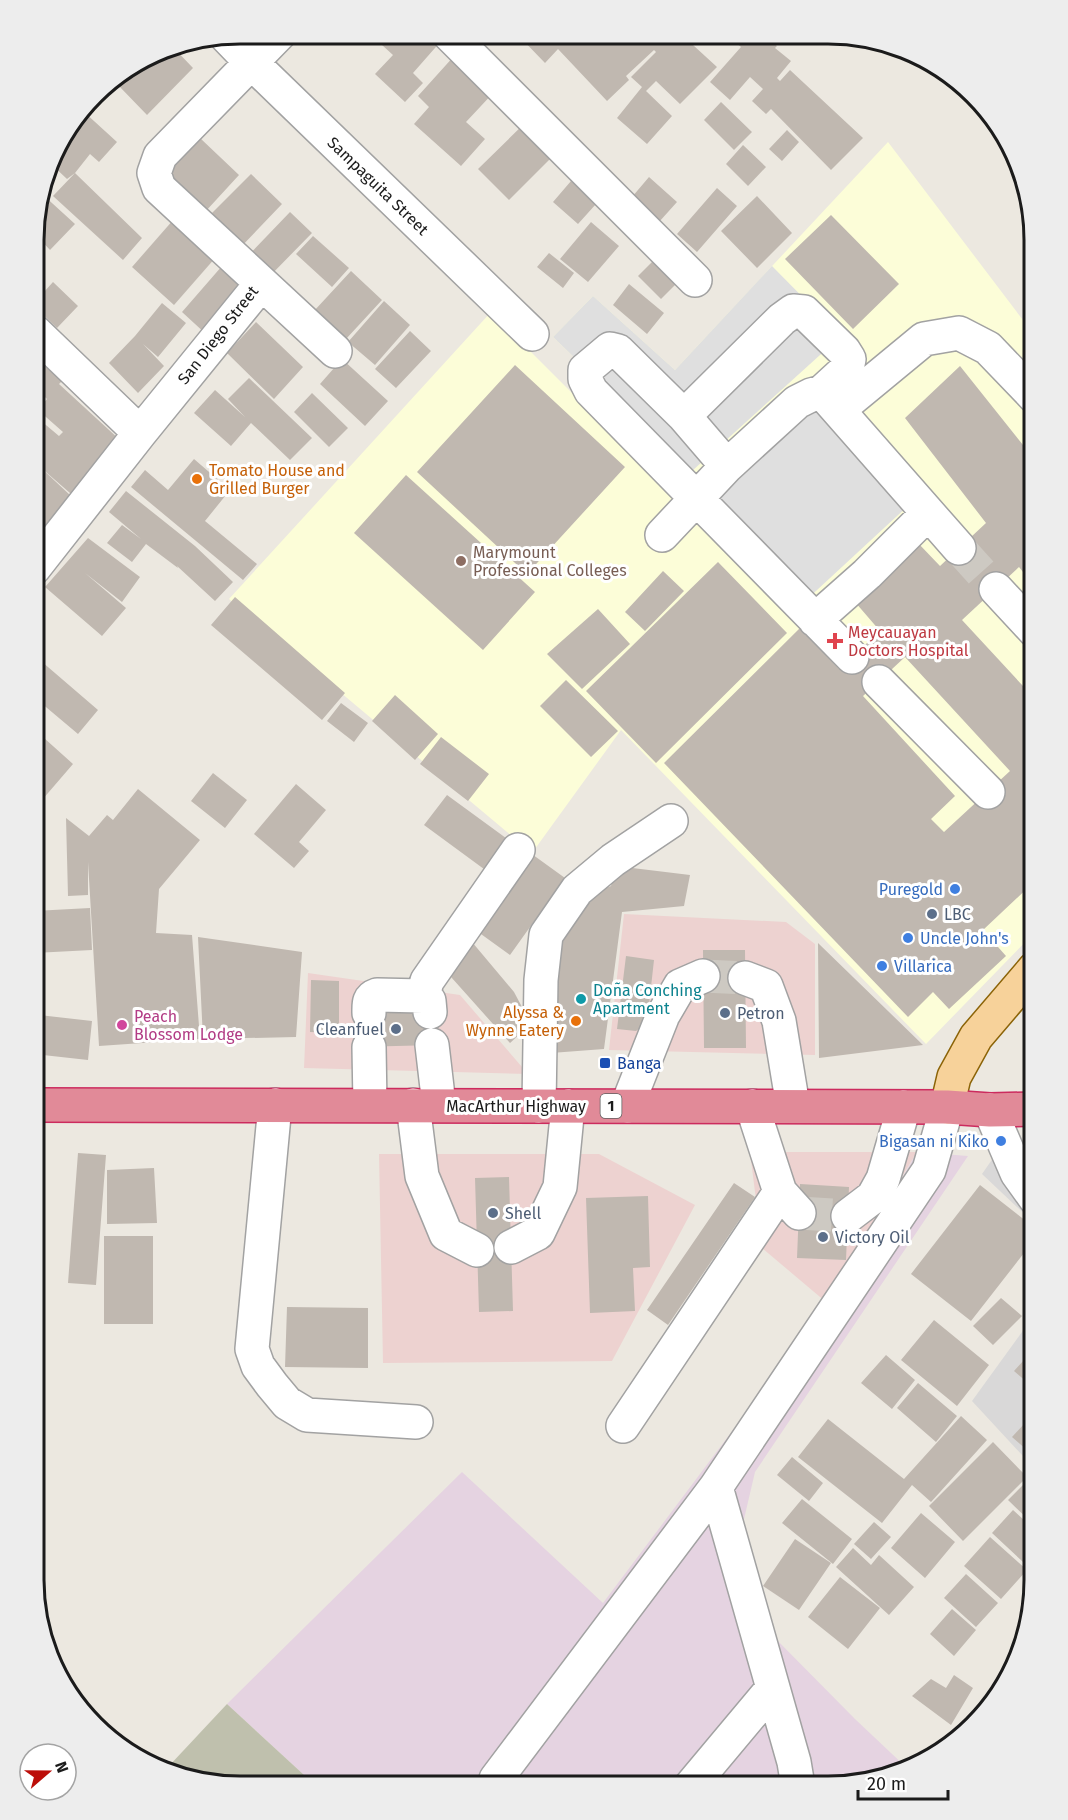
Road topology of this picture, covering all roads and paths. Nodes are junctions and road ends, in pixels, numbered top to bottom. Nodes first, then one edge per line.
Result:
1 (234, 44) edge
2 (269, 44) edge
3 (459, 44) edge
4 (251, 62) junction
5 (695, 280) dead end
6 (261, 284) junction
7 (532, 334) dead end
8 (44, 341) edge
9 (335, 351) dead end
10 (1024, 386) edge
11 (830, 401) junction
12 (684, 416) junction
13 (140, 433) junction
14 (727, 466) junction
15 (697, 500) junction
16 (928, 513) junction
17 (662, 535) dead end
18 (959, 548) tunnel mouth
19 (44, 555) edge
20 (996, 588) tunnel mouth
21 (1024, 619) edge
22 (815, 620) junction
23 (852, 657) dead end
24 (879, 682) dead end
25 (988, 792) dead end
26 (671, 821) dead end
27 (518, 850) dead end
28 (703, 976) tunnel mouth
29 (745, 978) tunnel mouth
30 (1024, 981) edge
31 (369, 1013) dead end
32 (432, 1046) dead end
33 (369, 1047) dead end
34 (44, 1105) edge
35 (275, 1105) junction
36 (370, 1105) junction
37 (426, 1105) junction
38 (554, 1106) junction
39 (627, 1106) junction
40 (752, 1106) junction
41 (793, 1106) junction
42 (904, 1107) junction
43 (947, 1107) junction
44 (1024, 1109) edge
45 (990, 1110) junction
46 (1024, 1183) edge
47 (848, 1216) tunnel mouth
48 (511, 1247) dead end
49 (477, 1250) dead end
50 (416, 1422) dead end
51 (623, 1426) dead end
52 (716, 1487) junction
53 (772, 1689) junction
54 (498, 1776) edge
55 (699, 1776) edge
56 (796, 1776) edge

1 - 4 street, Sampaguita Street
2 - 4 street, San Diego Street
3 - 5 street
4 - 6 street, San Diego Street
4 - 7 street, Sampaguita Street
6 - 9 street
6 - 13 street, San Diego Street
8 - 13 street
10 - 11 street
11 - 12 street
11 - 14 street
11 - 16 street
12 - 14 street
12 - 15 street
13 - 19 street, San Diego Street
14 - 15 street
15 - 17 street
15 - 22 street
16 - 18 street
16 - 22 street
20 - 21 street
22 - 23 street
24 - 25 street
26 - 38 street
27 - 31 street
28 - 39 street
29 - 41 street
30 - 43 main road
32 - 37 street
33 - 36 street
34 - 35 highway, MacArthur Highway / 1
35 - 36 highway, MacArthur Highway / 1
35 - 50 street
36 - 37 highway, MacArthur Highway / 1
37 - 38 highway, MacArthur Highway / 1
37 - 49 street
38 - 39 highway, MacArthur Highway / 1
38 - 48 street
39 - 40 highway, MacArthur Highway / 1
40 - 41 highway, MacArthur Highway / 1
40 - 51 street
41 - 42 highway, MacArthur Highway / 1
42 - 43 highway, MacArthur Highway / 1
42 - 47 street
43 - 45 highway, MacArthur Highway / 1
43 - 52 street
44 - 45 highway, MacArthur Highway / 1
45 - 46 street
52 - 53 street
52 - 54 street
53 - 55 street
53 - 56 street

